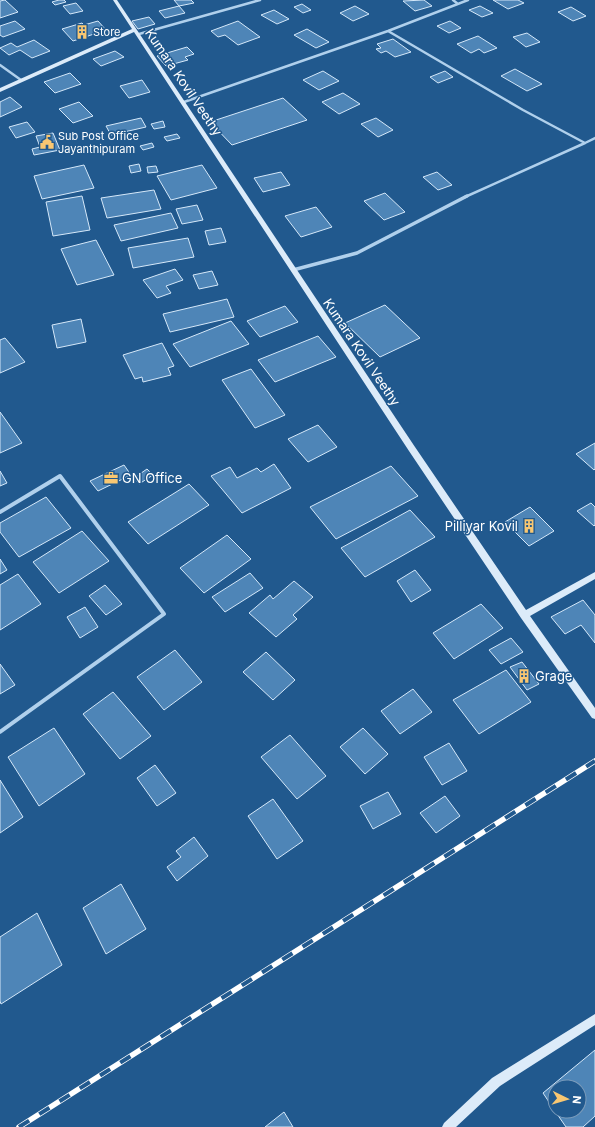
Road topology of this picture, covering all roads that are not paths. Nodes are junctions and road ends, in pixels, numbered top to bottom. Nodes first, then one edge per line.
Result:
1 (115, 0) edge
2 (260, 0) edge
3 (453, 0) edge
4 (468, 0) edge
5 (254, 1) edge
6 (458, 4) junction
7 (388, 31) junction
8 (137, 32) junction
9 (0, 65) edge
10 (21, 80) junction
11 (0, 90) edge
12 (184, 102) junction
13 (595, 138) edge
14 (585, 143) junction
15 (292, 270) junction
16 (0, 512) edge
17 (595, 576) edge
18 (524, 615) junction
19 (595, 715) edge
20 (0, 732) edge
21 (595, 1019) edge
22 (448, 1127) edge

1 - 8 main road, Kumara Kovil Veethy
2 - 5 street
3 - 6 street
4 - 6 street
5 - 8 street
6 - 7 street
7 - 12 street
7 - 14 street
8 - 10 main road
8 - 12 main road, Kumara Kovil Veethy
9 - 10 street
10 - 11 main road
12 - 15 main road, Kumara Kovil Veethy
13 - 14 street
14 - 15 street
15 - 18 main road, Kumara Kovil Veethy
16 - 20 street
17 - 18 main road
18 - 19 main road, Kumara Kovil Veethy
21 - 22 main road

